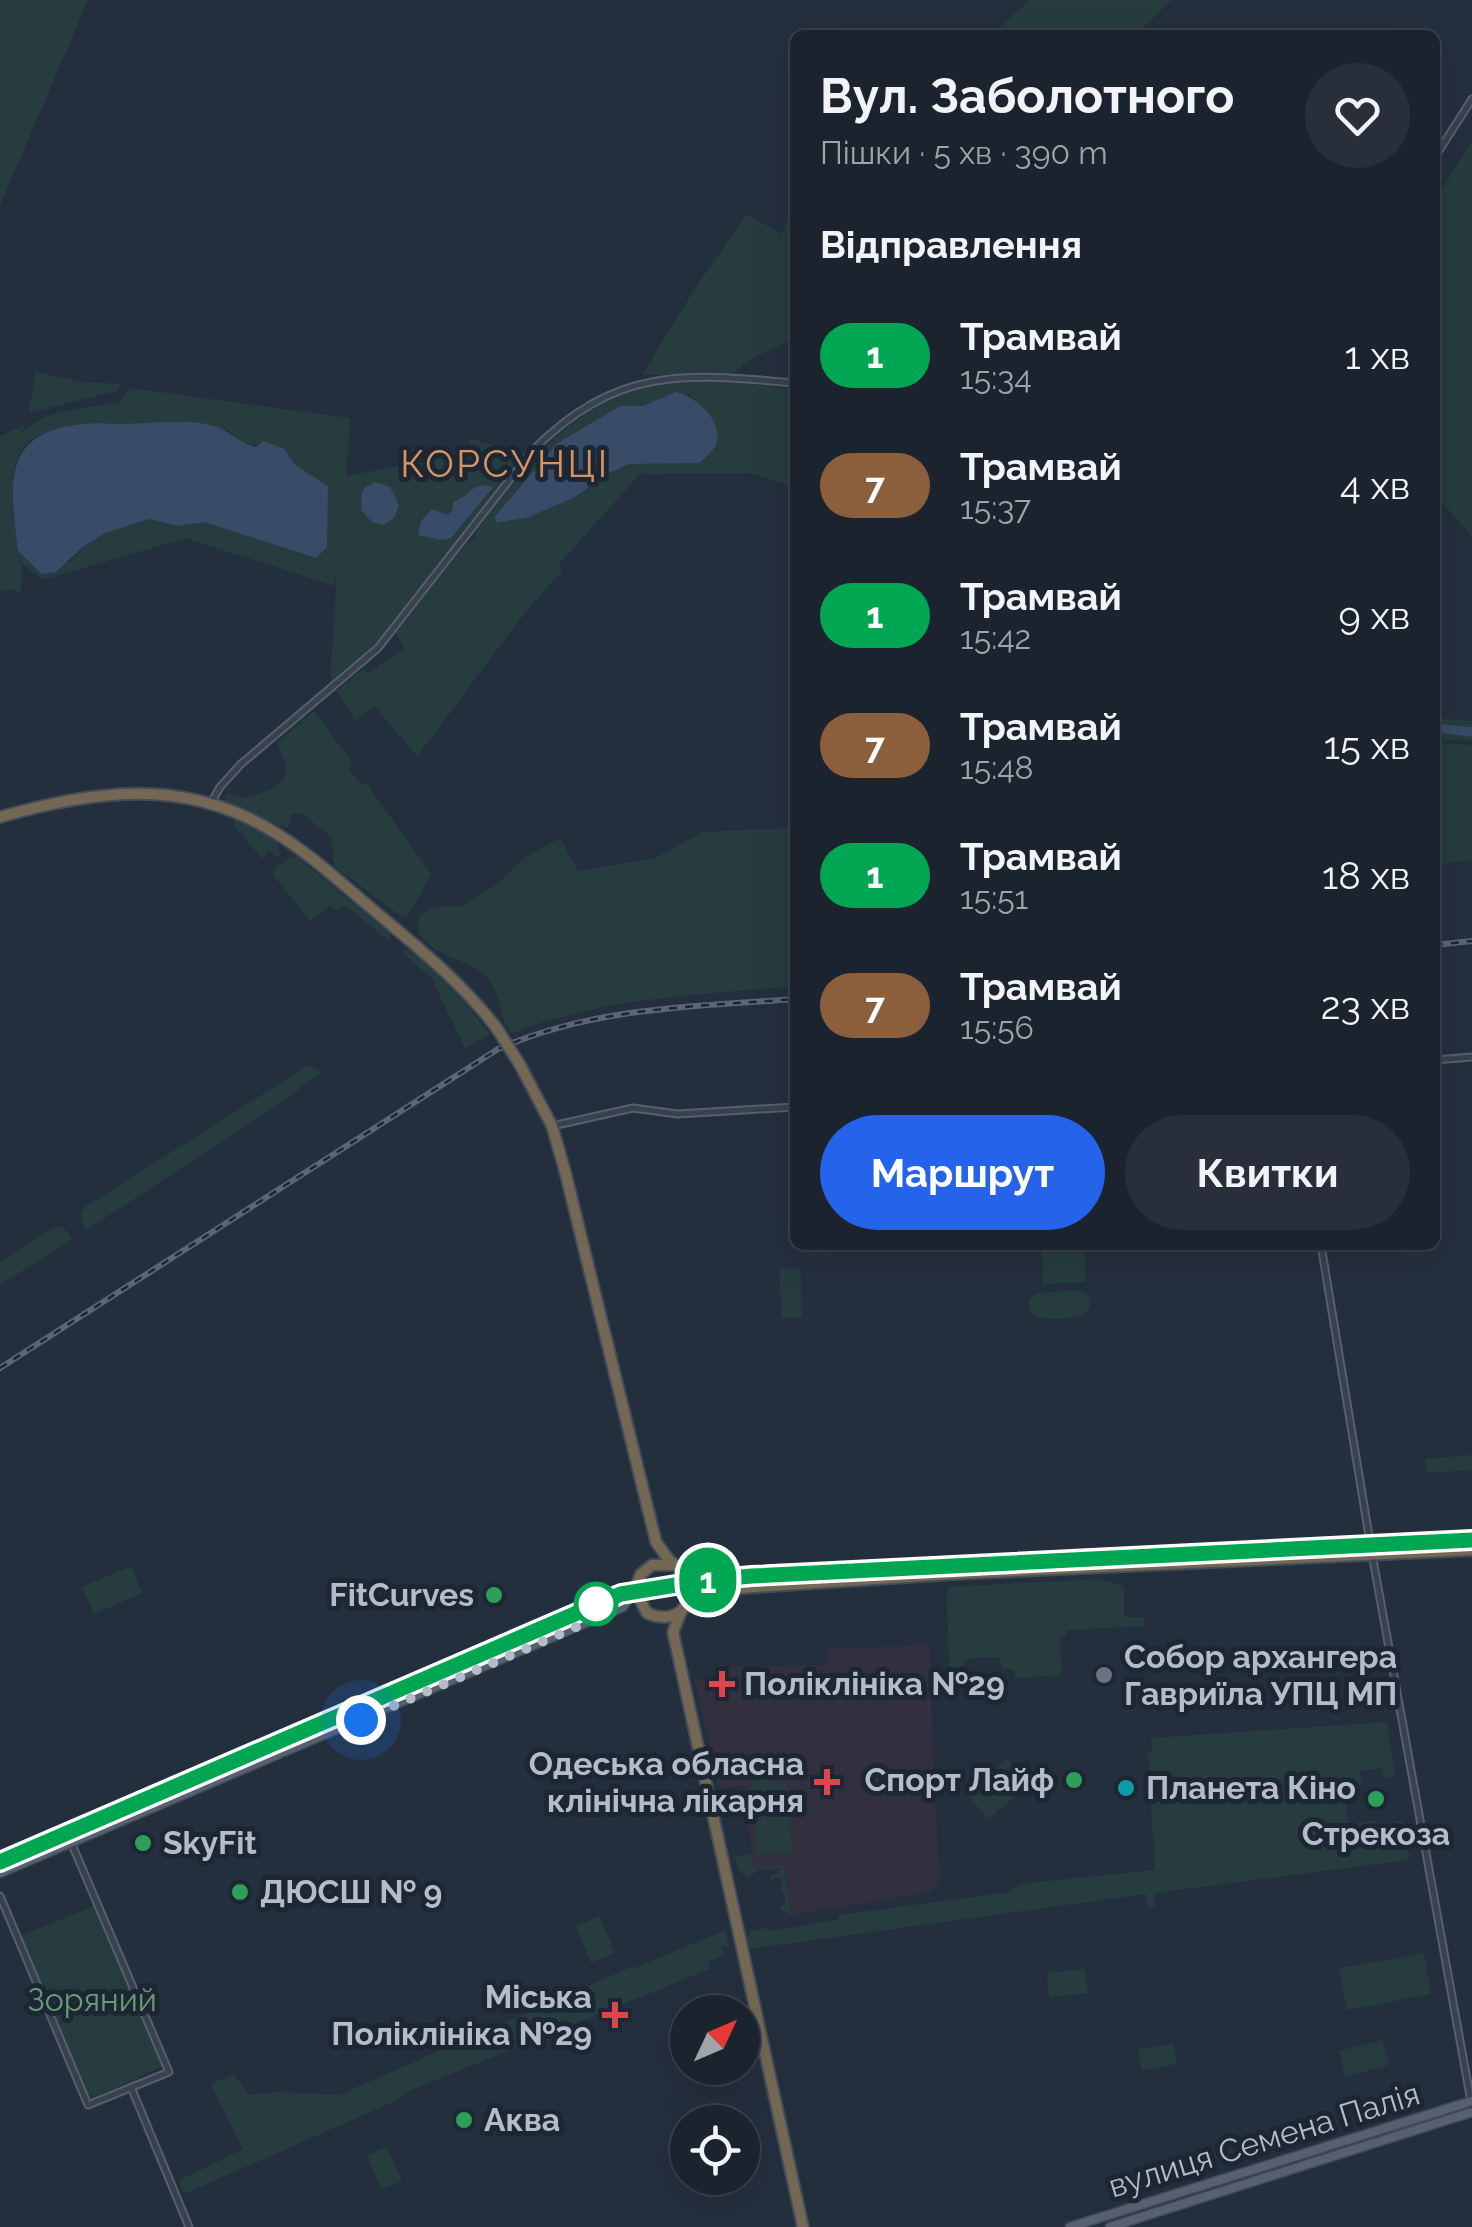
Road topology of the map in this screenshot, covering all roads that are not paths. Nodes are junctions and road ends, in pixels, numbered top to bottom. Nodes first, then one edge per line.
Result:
1 (1472, 98) edge
2 (1440, 149) edge
3 (790, 383) edge
4 (210, 806) junction
5 (0, 817) edge
6 (1472, 1057) edge
7 (1440, 1060) edge
8 (790, 1107) edge
9 (552, 1126) junction
10 (1322, 1250) edge
11 (656, 1542) junction
12 (1472, 1550) edge
13 (1372, 1554) junction
14 (644, 1570) junction
15 (681, 1570) junction
16 (636, 1587) junction
17 (708, 1590) junction
18 (623, 1607) junction
19 (684, 1609) junction
20 (651, 1615) junction
21 (673, 1632) junction
22 (71, 1842) junction
23 (0, 1873) edge
24 (0, 1896) edge
25 (131, 2087) junction
26 (1472, 2105) edge
27 (1117, 2212) junction
28 (1120, 2224) junction
29 (189, 2227) edge
30 (803, 2227) edge
31 (1070, 2227) edge
32 (1110, 2227) edge

1 - 2 street
3 - 4 street
4 - 5 highway
4 - 9 highway, bridge
6 - 7 street
8 - 9 street
9 - 11 highway
10 - 13 street
11 - 14 highway
11 - 15 highway
12 - 13 highway
13 - 17 highway
13 - 26 street
14 - 15 highway
14 - 16 highway
15 - 17 highway
15 - 19 highway
16 - 18 main road
16 - 20 highway
17 - 19 highway
18 - 20 main road
18 - 22 main road
19 - 20 highway
19 - 21 highway
20 - 21 highway
21 - 30 highway
22 - 23 main road
22 - 25 street
24 - 25 street
25 - 29 street
26 - 27 main road, вулиця Семена Палія
26 - 28 main road, вулиця Семена Палія
27 - 28 main road
27 - 31 main road, вулиця Семена Палія
28 - 32 main road, вулиця Семена Палія

